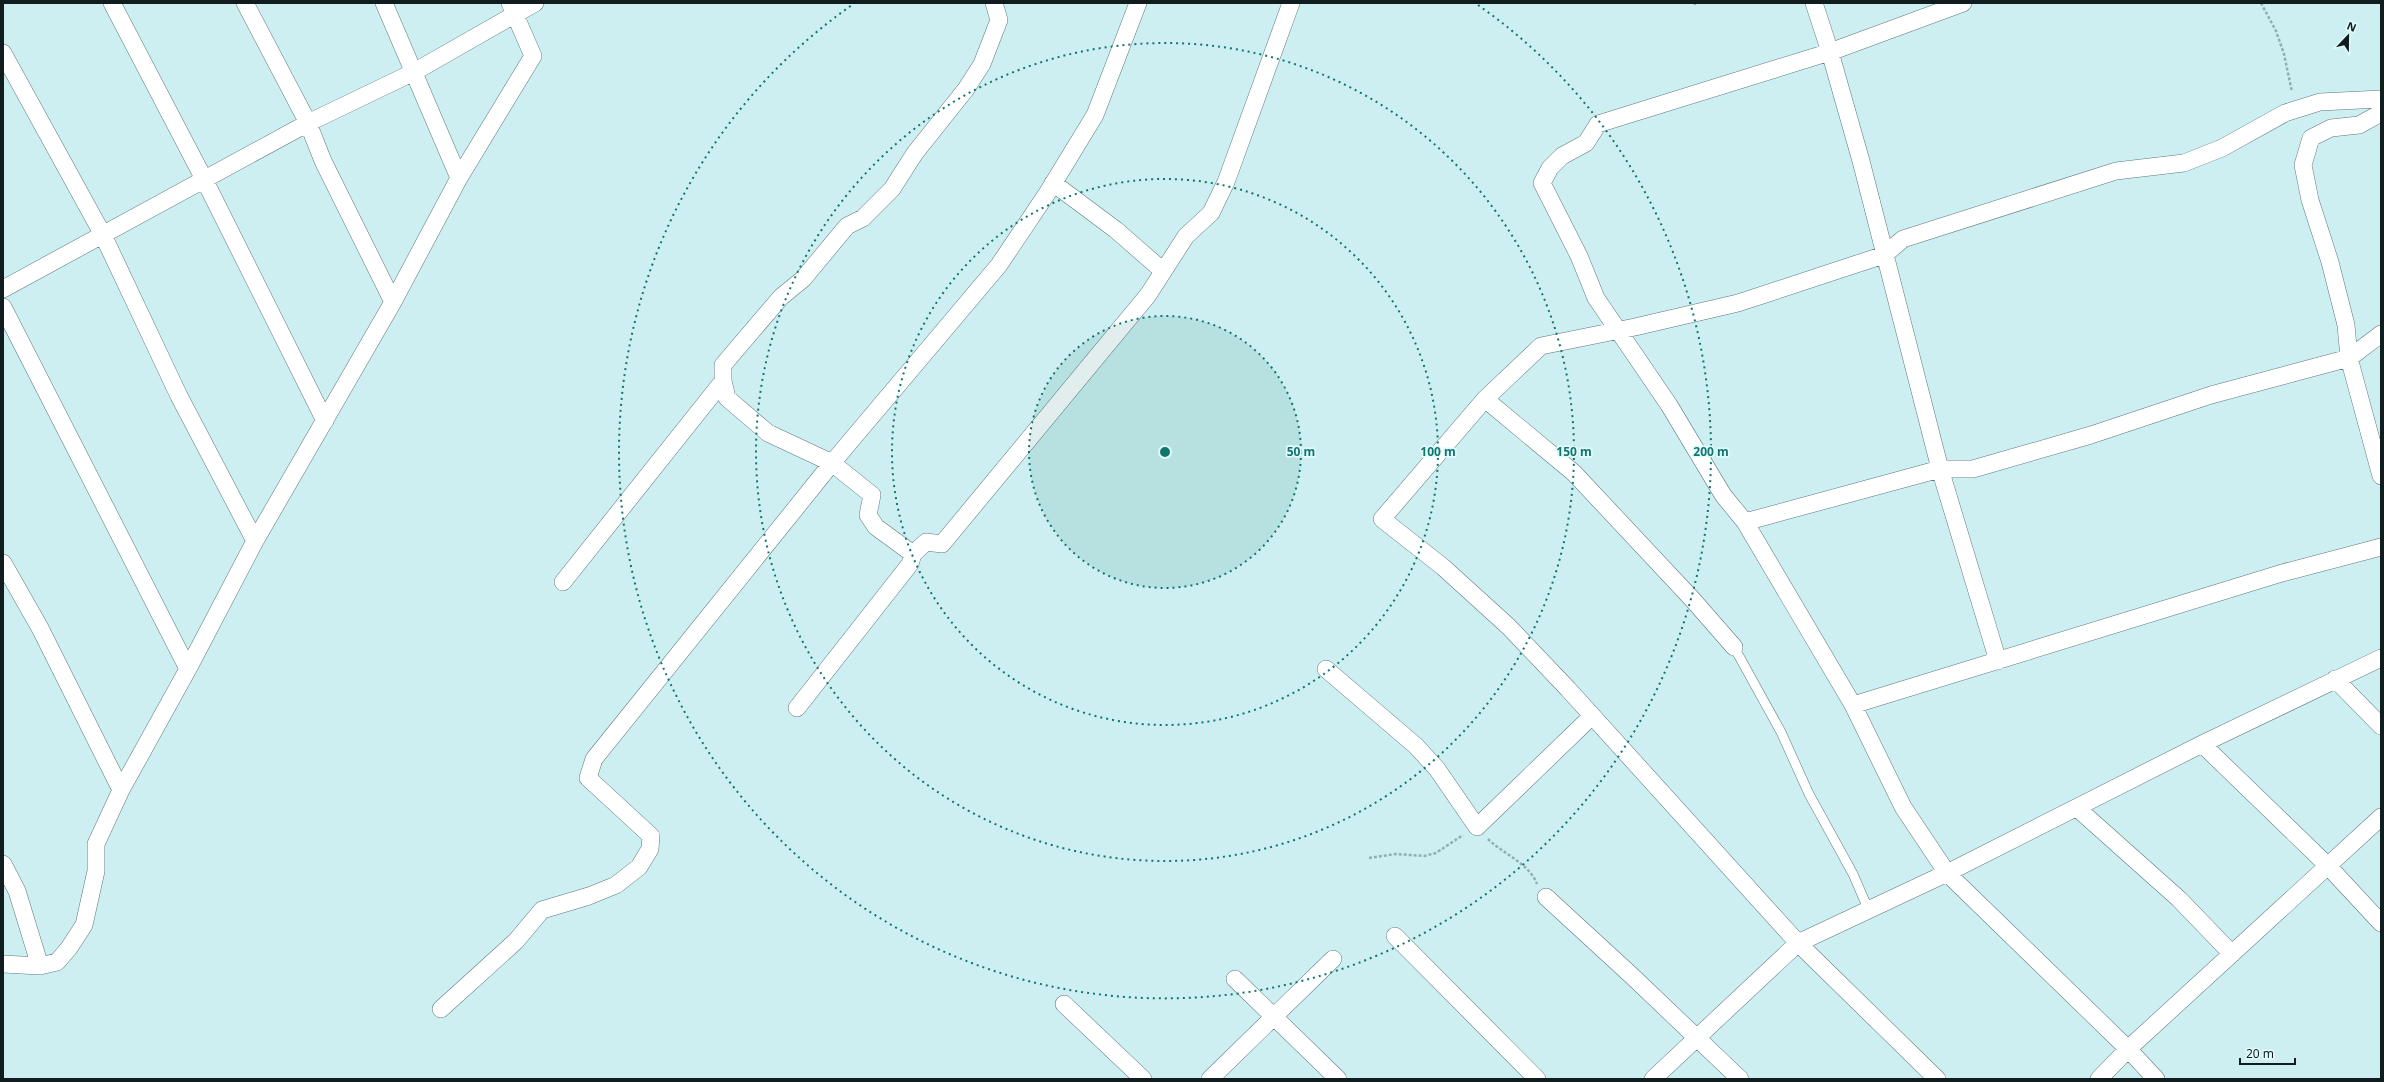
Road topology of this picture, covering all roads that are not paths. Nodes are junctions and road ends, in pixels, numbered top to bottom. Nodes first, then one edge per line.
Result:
1 (112, 3) edge
2 (246, 3) edge
3 (384, 3) edge
4 (535, 3) edge
5 (994, 3) edge
6 (1138, 3) edge
7 (1291, 3) edge
8 (1814, 3) edge
9 (1963, 3) edge
10 (512, 9) edge
11 (1830, 52) junction
12 (3, 53) edge
13 (414, 72) junction
14 (2381, 99) edge
15 (2381, 114) edge
16 (308, 124) junction
17 (460, 178) junction
18 (205, 181) junction
19 (1053, 183) junction
20 (103, 235) junction
21 (1884, 255) junction
22 (1163, 271) junction
23 (3, 289) edge
24 (393, 302) junction
25 (3, 307) edge
26 (1617, 331) junction
27 (2381, 334) edge
28 (2349, 358) junction
29 (723, 381) junction
30 (1485, 399) junction
31 (325, 421) junction
32 (832, 463) junction
33 (1940, 469) junction
34 (2381, 476) edge
35 (1745, 522) junction
36 (255, 541) junction
37 (2381, 547) edge
38 (913, 554) junction
39 (3, 563) edge
40 (562, 582) dead end
41 (1734, 647) joint
42 (2381, 658) edge
43 (1998, 661) junction
44 (188, 669) junction
45 (1326, 669) dead end
46 (2335, 679) junction
47 (1853, 705) junction
48 (797, 708) dead end
49 (1592, 716) junction
50 (2381, 726) edge
51 (2202, 744) junction
52 (121, 790) junction
53 (2077, 808) junction
54 (2381, 817) edge
55 (3, 864) edge
56 (2328, 866) junction
57 (1948, 873) junction
58 (1546, 897) road end
59 (1869, 911) junction
60 (2381, 922) edge
61 (1395, 936) dead end
62 (1798, 943) junction
63 (2232, 954) junction
64 (1333, 959) dead end
65 (3, 964) edge
66 (40, 966) junction
67 (1234, 978) dead end
68 (1064, 1004) dead end
69 (441, 1009) dead end
70 (1274, 1018) junction
71 (1698, 1038) junction
72 (2128, 1049) junction
73 (1143, 1079) edge
74 (1210, 1079) edge
75 (1338, 1079) edge
76 (1537, 1079) edge
77 (1653, 1079) edge
78 (1740, 1079) edge
79 (1937, 1079) edge
80 (2099, 1079) edge
81 (2156, 1079) edge

1 - 18 street
2 - 16 street
3 - 13 street
4 - 10 street
5 - 29 street
6 - 19 street
7 - 22 street
8 - 11 street
9 - 11 street
10 - 13 street
10 - 17 street
11 - 21 street
11 - 26 street
12 - 20 street
13 - 16 street
13 - 17 street
14 - 21 street
15 - 28 street
16 - 18 street
16 - 24 street
17 - 24 street
18 - 20 street
18 - 31 street
19 - 22 street
19 - 32 street
20 - 23 street
20 - 36 street
21 - 26 street
21 - 33 street
22 - 38 street
24 - 31 street
25 - 44 street
26 - 30 street
26 - 35 street
27 - 28 street
28 - 33 street
28 - 34 street
29 - 32 street
29 - 40 street
30 - 41 street
30 - 49 street
31 - 36 street
32 - 38 street
32 - 69 street
33 - 35 street
33 - 43 street
35 - 47 street
36 - 44 street
37 - 43 street
38 - 48 street
39 - 52 street
41 - 59 lane
42 - 46 street
43 - 47 street
44 - 52 street
45 - 49 street
46 - 50 street
46 - 51 street
47 - 57 street
49 - 62 street
51 - 53 street
51 - 56 street
52 - 66 street
53 - 57 street
53 - 63 street
54 - 56 street
55 - 66 street
56 - 60 street
56 - 63 street
57 - 59 street
57 - 72 street
58 - 71 street
59 - 62 street
61 - 76 street
62 - 71 street
62 - 79 street
63 - 72 street
64 - 70 street
65 - 66 street
67 - 70 street
68 - 73 street
70 - 74 street
70 - 75 street
71 - 77 street
71 - 78 street
72 - 80 street
72 - 81 street

